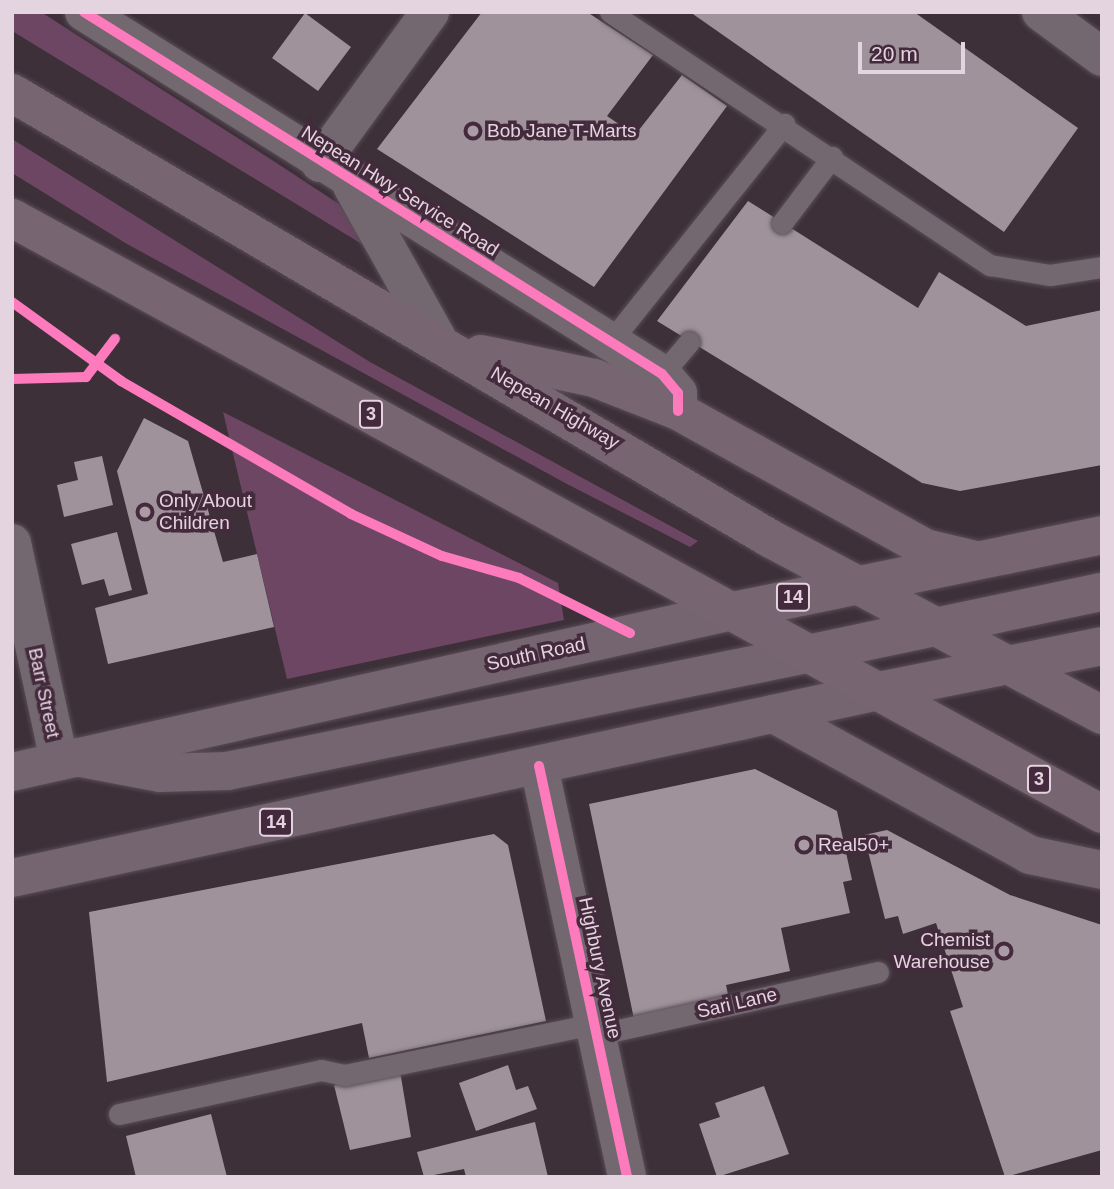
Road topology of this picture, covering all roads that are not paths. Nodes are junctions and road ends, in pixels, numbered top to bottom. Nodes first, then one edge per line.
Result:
1 (84, 12) edge
2 (430, 12) edge
3 (610, 12) edge
4 (1041, 12) edge
5 (1102, 57) edge
6 (12, 93) edge
7 (784, 124) junction
8 (832, 157) junction
9 (335, 172) junction
10 (12, 218) edge
11 (782, 223) dead end
12 (1102, 267) edge
13 (611, 341) junction
14 (688, 342) dead end
15 (445, 344) junction
16 (662, 374) junction
17 (678, 411) junction
18 (1102, 535) edge
19 (12, 543) edge
20 (976, 560) junction
21 (858, 583) junction
22 (1102, 592) edge
23 (728, 612) junction
24 (940, 627) junction
25 (1102, 646) edge
26 (807, 654) junction
27 (1006, 663) junction
28 (879, 691) junction
29 (774, 714) junction
30 (1102, 715) edge
31 (487, 720) junction
32 (67, 759) junction
33 (257, 765) junction
34 (539, 766) junction
35 (12, 772) edge
36 (1102, 814) edge
37 (269, 823) junction
38 (1102, 870) edge
39 (12, 878) edge
40 (878, 972) dead end
41 (595, 1029) junction
42 (119, 1114) dead end
43 (627, 1177) edge

1 - 9 street, Nepean Hwy Service Road
2 - 9 street
3 - 7 lane
4 - 5 street
6 - 15 highway, Nepean Highway
7 - 8 lane
7 - 13 lane
8 - 11 lane
8 - 12 lane
9 - 13 street, Nepean Hwy Service Road
9 - 15 street, Nepean Hwy Service Road
10 - 23 highway, 3
13 - 16 street, Nepean Hwy Service Road
14 - 16 lane
15 - 17 highway
15 - 21 highway, Nepean Highway
16 - 17 street, Nepean Hwy Service Road
17 - 20 highway
18 - 20 highway, South Road / 14
19 - 32 street, Barr Street
20 - 21 highway, South Road / 14
21 - 23 highway, South Road / 14
21 - 24 highway, Nepean Highway
22 - 24 highway
23 - 26 highway, 3
23 - 32 main road, South Road / 14
24 - 26 highway
24 - 27 highway, Nepean Highway
25 - 27 highway, 14
26 - 28 highway, 3
26 - 31 main road
27 - 28 highway, 14
27 - 30 highway, Nepean Highway
28 - 29 main road, 14
28 - 36 highway, 3
29 - 34 main road, 14
29 - 38 main road
31 - 33 main road
31 - 34 main road
32 - 33 main road
32 - 35 main road, South Road / 14
33 - 37 main road
34 - 37 main road, 14
34 - 41 street, Highbury Avenue
37 - 39 main road, 14
40 - 41 lane, Sari Lane
41 - 42 lane, Sari Lane
41 - 43 street, Highbury Avenue

